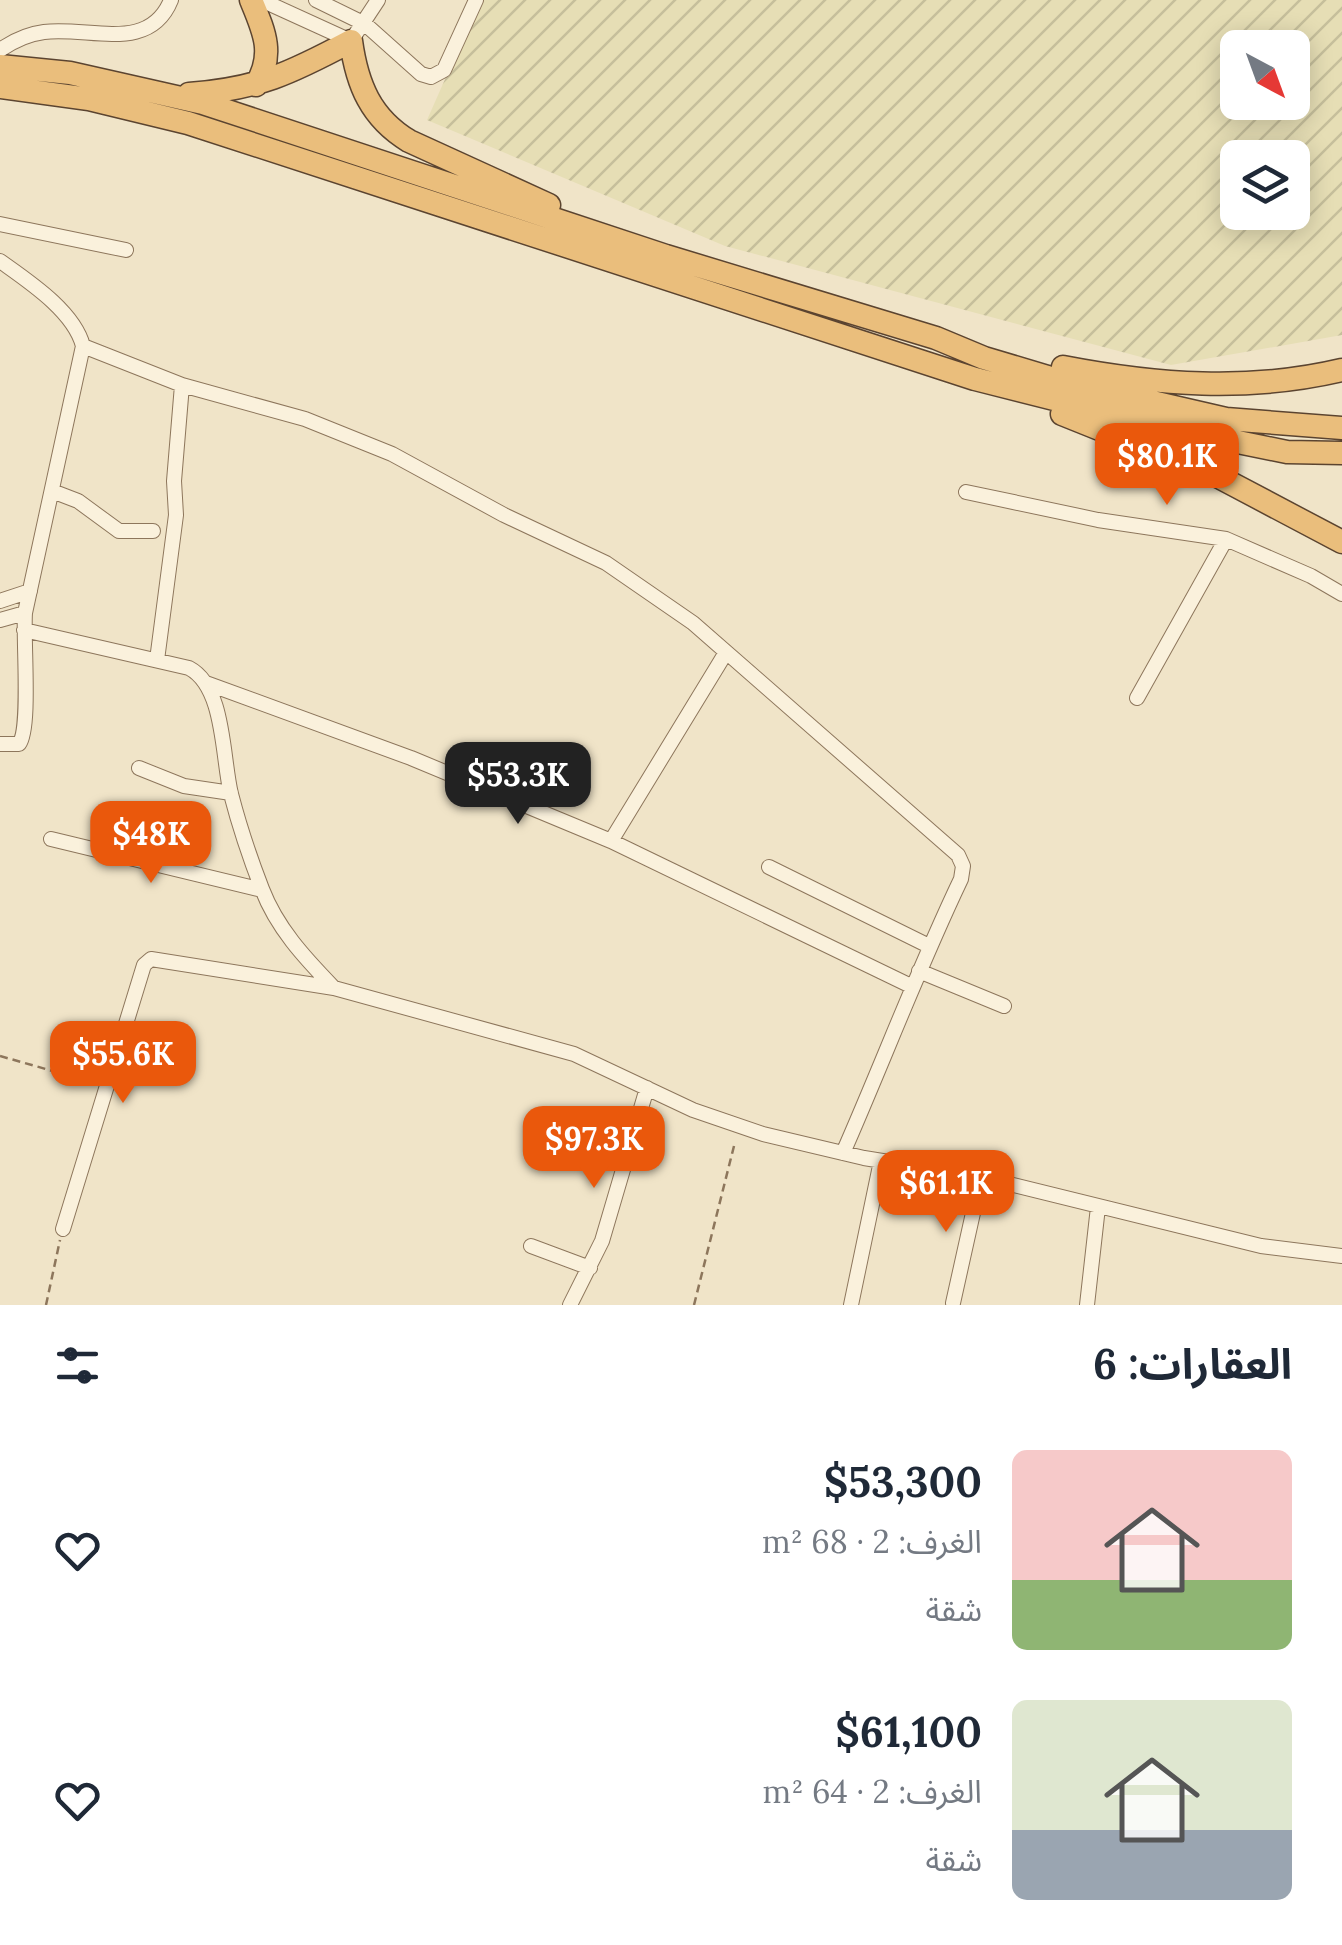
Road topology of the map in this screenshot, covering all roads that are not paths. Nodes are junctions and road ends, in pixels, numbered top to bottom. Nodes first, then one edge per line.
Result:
1 (171, 0) edge
2 (250, 0) edge
3 (261, 0) edge
4 (316, 0) edge
5 (378, 0) edge
6 (476, 0) edge
7 (358, 32) junction
8 (0, 50) edge
9 (0, 66) edge
10 (256, 85) junction
11 (6, 91) edge
12 (170, 95) junction
13 (0, 224) edge
14 (614, 239) junction
15 (126, 250) dead end
16 (0, 261) edge
17 (936, 338) junction
18 (83, 346) junction
19 (1342, 370) edge
20 (976, 379) junction
21 (182, 385) junction
22 (1342, 428) edge
23 (1342, 453) edge
24 (52, 491) junction
25 (966, 492) dead end
26 (153, 531) dead end
27 (1226, 539) junction
28 (1342, 542) edge
29 (30, 591) junction
30 (1342, 594) edge
31 (0, 601) edge
32 (26, 613) junction
33 (0, 620) edge
34 (24, 630) junction
35 (726, 654) junction
36 (157, 660) junction
37 (206, 683) junction
38 (1136, 698) dead end
39 (0, 744) edge
40 (139, 768) dead end
41 (231, 794) junction
42 (51, 839) dead end
43 (611, 841) junction
44 (769, 867) dead end
45 (262, 890) junction
46 (929, 946) junction
47 (919, 971) junction
48 (913, 987) junction
49 (334, 988) junction
50 (1004, 1006) dead end
51 (647, 1088) junction
52 (843, 1153) junction
53 (881, 1161) junction
54 (982, 1177) junction
55 (1098, 1206) junction
56 (62, 1229) road end
57 (531, 1246) dead end
58 (1342, 1256) edge
59 (590, 1268) junction
60 (953, 1303) edge
61 (570, 1305) edge
62 (851, 1305) edge
63 (1087, 1305) edge

1 - 8 street
2 - 10 highway
3 - 7 street
4 - 7 street
5 - 7 street
6 - 7 street
7 - 10 highway
7 - 14 highway
9 - 12 highway
10 - 12 highway
11 - 20 highway
12 - 14 highway
13 - 15 street
14 - 17 highway
16 - 18 street
17 - 19 highway
17 - 22 highway
18 - 21 street
18 - 24 street
20 - 23 highway
20 - 28 highway
21 - 35 street
21 - 36 street
24 - 26 street
24 - 29 street
25 - 27 street
27 - 30 street
27 - 38 street
29 - 31 street
29 - 32 street
32 - 33 street
32 - 34 street
34 - 36 street
34 - 39 street
35 - 43 street
35 - 46 street
36 - 37 street
37 - 41 street
37 - 43 street
40 - 41 street
41 - 45 street
42 - 45 street
43 - 48 street
44 - 46 street
45 - 49 street
46 - 47 street
47 - 48 street
47 - 50 street
48 - 52 street
49 - 51 street
49 - 56 street
51 - 52 street
51 - 59 street
52 - 53 street
53 - 54 street
53 - 62 street
54 - 55 street
54 - 60 street
55 - 58 street
55 - 63 street
57 - 59 street
59 - 61 street

